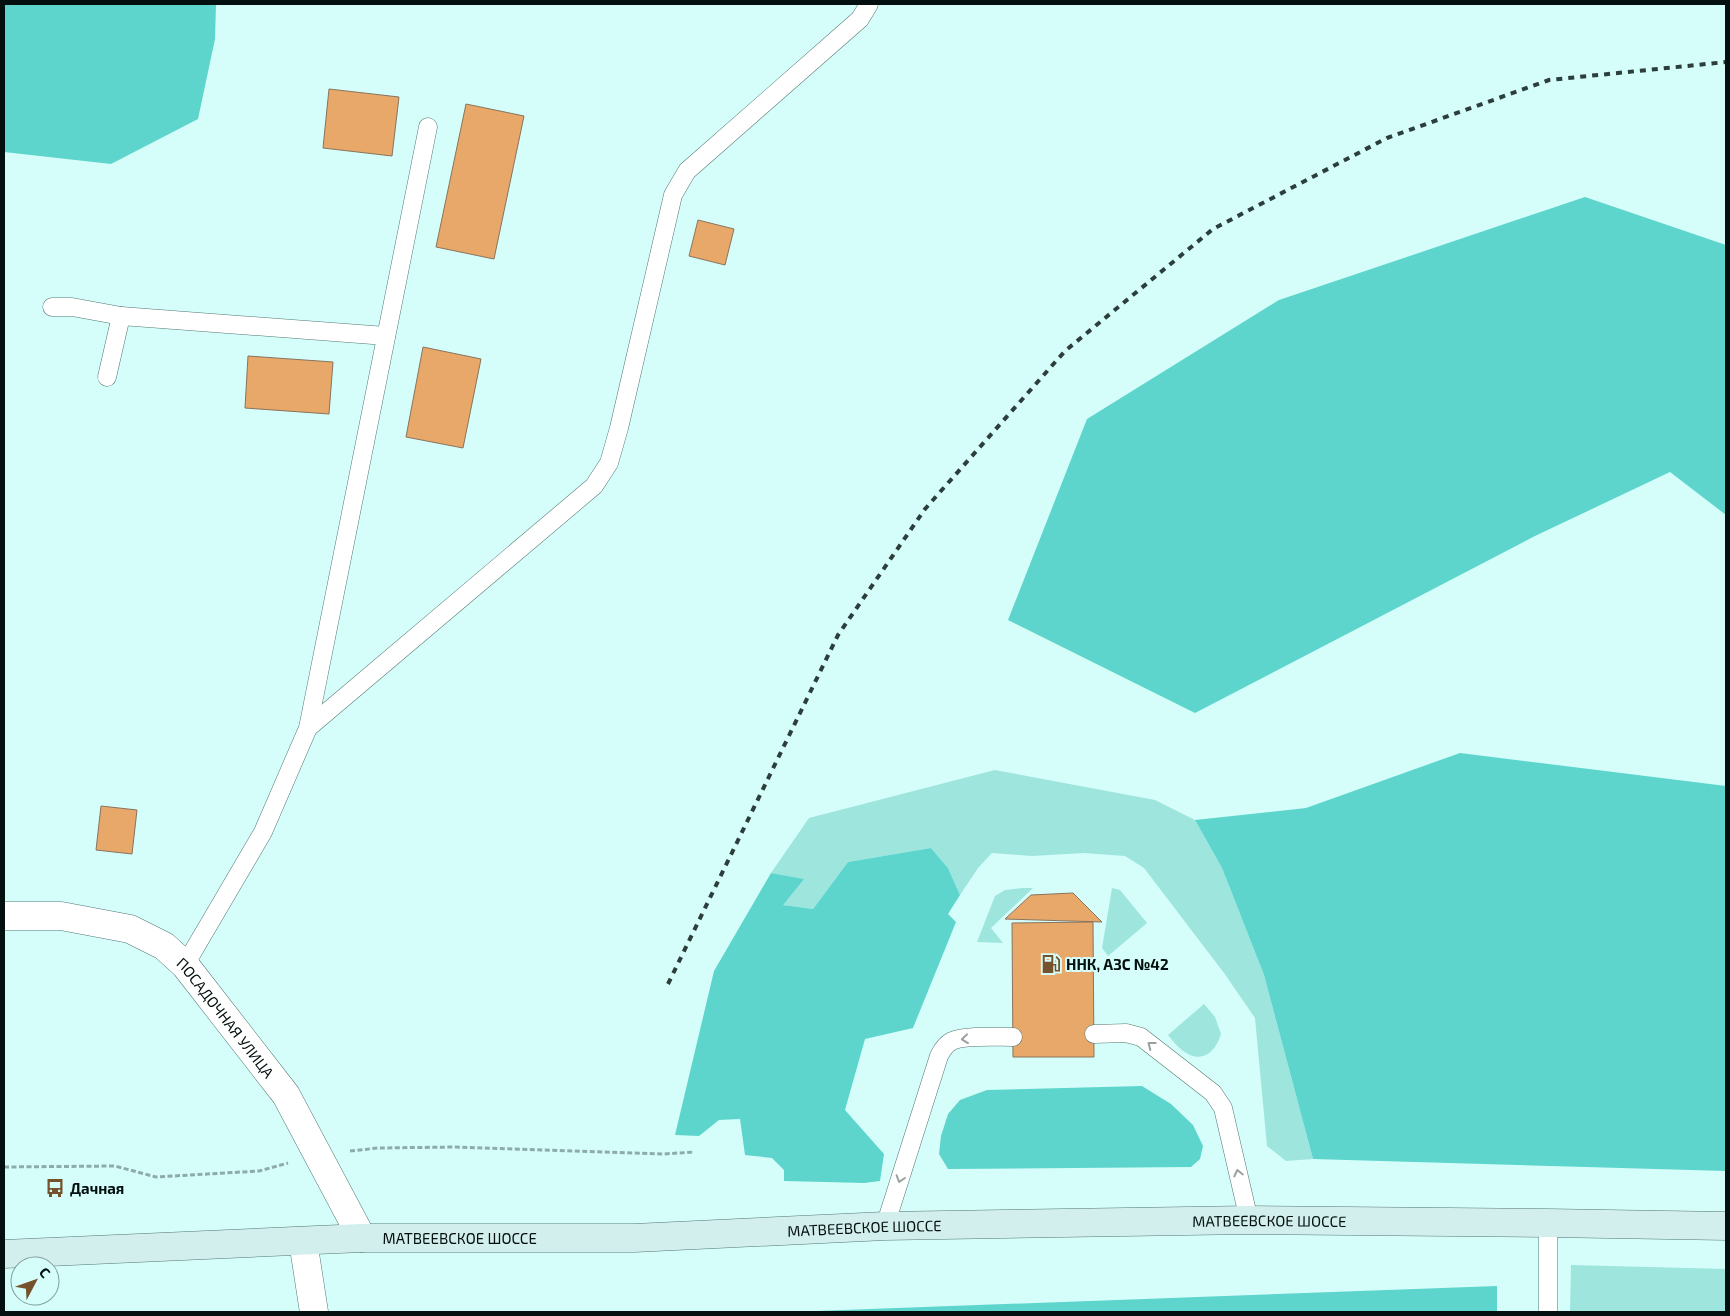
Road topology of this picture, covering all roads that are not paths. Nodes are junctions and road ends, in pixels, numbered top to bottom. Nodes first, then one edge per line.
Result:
1 (870, 4) edge
2 (428, 127) dead end
3 (52, 306) dead end
4 (121, 316) junction
5 (386, 336) junction
6 (107, 377) dead end
7 (308, 728) junction
8 (4, 916) edge
9 (185, 965) junction
10 (1094, 1034) dead end
11 (1013, 1037) dead end
12 (1249, 1220) junction
13 (1548, 1223) junction
14 (885, 1226) junction
15 (1726, 1226) edge
16 (362, 1238) junction
17 (303, 1241) junction
18 (4, 1254) edge
19 (314, 1312) edge
20 (1548, 1312) edge

1 - 7 lane
2 - 5 lane
3 - 4 lane
4 - 5 lane
4 - 6 lane
5 - 7 lane
7 - 9 lane
8 - 9 street, ПОСАДОЧНАЯ УЛИЦА
9 - 16 street, ПОСАДОЧНАЯ УЛИЦА
12 -> 10 lane
11 -> 14 lane
12 - 13 main road, МАТВЕЕВСКОЕ ШОССЕ
12 - 14 main road, МАТВЕЕВСКОЕ ШОССЕ
13 - 15 main road, МАТВЕЕВСКОЕ ШОССЕ
13 - 20 lane
14 - 16 main road, МАТВЕЕВСКОЕ ШОССЕ
16 - 17 main road, МАТВЕЕВСКОЕ ШОССЕ
17 - 18 main road, МАТВЕЕВСКОЕ ШОССЕ
17 - 19 street

